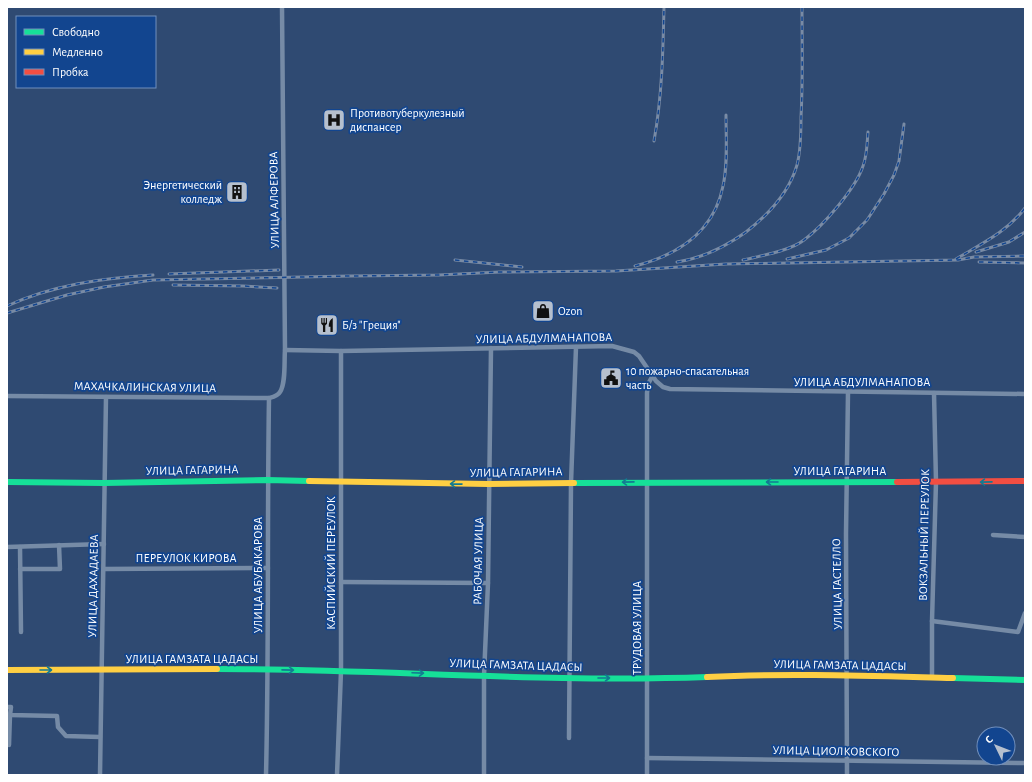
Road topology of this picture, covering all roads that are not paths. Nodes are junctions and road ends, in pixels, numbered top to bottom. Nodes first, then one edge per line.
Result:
1 (282, 7) edge
2 (576, 347) junction
3 (491, 348) junction
4 (285, 350) junction
5 (341, 351) junction
6 (652, 376) junction
7 (280, 392) joint
8 (848, 392) junction
9 (934, 392) junction
10 (1025, 394) edge
11 (7, 396) edge
12 (106, 397) junction
13 (269, 398) junction
14 (268, 480) junction
15 (847, 481) junction
16 (1025, 481) edge
17 (7, 482) edge
18 (342, 482) junction
19 (648, 482) junction
20 (936, 482) junction
21 (104, 483) junction
22 (571, 483) junction
23 (488, 484) junction
24 (993, 535) dead end
25 (1025, 537) edge
26 (104, 544) junction
27 (59, 545) junction
28 (7, 547) edge
29 (20, 547) junction
30 (268, 568) junction
31 (104, 569) junction
32 (20, 570) junction
33 (341, 582) junction
34 (488, 583) junction
35 (1025, 613) edge
36 (932, 621) junction
37 (21, 632) dead end
38 (268, 669) junction
39 (7, 670) edge
40 (101, 671) junction
41 (340, 671) junction
42 (484, 676) junction
43 (847, 676) junction
44 (932, 677) junction
45 (569, 678) junction
46 (647, 678) junction
47 (1025, 680) edge
48 (7, 707) edge
49 (10, 715) junction
50 (100, 737) junction
51 (569, 738) dead end
52 (9, 745) dead end
53 (647, 758) junction
54 (847, 761) junction
55 (1025, 764) edge
56 (100, 775) edge
57 (266, 775) edge
58 (337, 775) edge
59 (484, 775) edge
60 (647, 775) edge
61 (846, 775) edge

1 - 4 street, УЛИЦА АЛФЕРОВА
2 - 3 street, УЛИЦА АБДУЛМАНАПОВА
2 - 6 street, УЛИЦА АБДУЛМАНАПОВА
2 - 22 street
3 - 5 street, УЛИЦА АБДУЛМАНАПОВА
3 - 23 street, РАБОЧАЯ УЛИЦА
4 - 5 street, УЛИЦА АБДУЛМАНАПОВА
4 - 7 street, УЛИЦА АЛФЕРОВА
5 - 18 street, КАСПИЙСКИЙ ПЕРЕУЛОК
6 - 8 street, УЛИЦА АБДУЛМАНАПОВА
6 - 19 street, ТРУДОВАЯ УЛИЦА
7 - 13 street, МАХАЧКАЛИНСКАЯ УЛИЦА
8 - 9 street, УЛИЦА АБДУЛМАНАПОВА
8 - 15 street, УЛИЦА ГАСТЕЛЛО
9 - 10 street, УЛИЦА АБДУЛМАНАПОВА
9 - 20 street, ВОКЗАЛЬНЫЙ ПЕРЕУЛОК
11 - 12 street, МАХАЧКАЛИНСКАЯ УЛИЦА
12 - 13 street, МАХАЧКАЛИНСКАЯ УЛИЦА
12 - 21 street, УЛИЦА ДАХАДАЕВА
13 - 14 street, УЛИЦА АБУБАКАРОВА
14 - 18 street, УЛИЦА ГАГАРИНА
14 - 21 street, УЛИЦА ГАГАРИНА
14 - 30 street, УЛИЦА АБУБАКАРОВА
15 -> 19 street, УЛИЦА ГАГАРИНА
15 - 20 street, УЛИЦА ГАГАРИНА
15 - 43 street, УЛИЦА ГАСТЕЛЛО
16 -> 20 street, УЛИЦА ГАГАРИНА
17 - 21 street, УЛИЦА ГАГАРИНА
23 -> 18 street, УЛИЦА ГАГАРИНА
18 - 33 street, КАСПИЙСКИЙ ПЕРЕУЛОК
19 -> 22 street, УЛИЦА ГАГАРИНА
19 - 46 street, ТРУДОВАЯ УЛИЦА
20 - 36 street, ВОКЗАЛЬНЫЙ ПЕРЕУЛОК
21 - 26 street, УЛИЦА ДАХАДАЕВА
22 - 23 street, УЛИЦА ГАГАРИНА
22 - 45 street
23 - 34 street, РАБОЧАЯ УЛИЦА
24 - 25 street
26 - 27 street
26 - 31 street, УЛИЦА ДАХАДАЕВА
27 - 29 street
27 - 32 street
28 - 29 street
29 - 32 street
30 - 31 street, ПЕРЕУЛОК КИРОВА
30 - 38 street, УЛИЦА АБУБАКАРОВА
31 - 40 street, УЛИЦА ДАХАДАЕВА
32 - 37 street
33 - 34 street
33 - 41 street, КАСПИЙСКИЙ ПЕРЕУЛОК
34 - 42 street, РАБОЧАЯ УЛИЦА
35 - 36 street
36 - 44 street, ВОКЗАЛЬНЫЙ ПЕРЕУЛОК
38 - 40 street, УЛИЦА ГАМЗАТА ЦАДАСЫ
38 -> 41 street, УЛИЦА ГАМЗАТА ЦАДАСЫ
38 - 57 street, УЛИЦА АБУБАКАРОВА
39 -> 40 street, УЛИЦА ГАМЗАТА ЦАДАСЫ
40 - 50 street, УЛИЦА ДАХАДАЕВА
41 -> 42 street, УЛИЦА ГАМЗАТА ЦАДАСЫ
41 - 58 street, КАСПИЙСКИЙ ПЕРЕУЛОК
42 - 45 street, УЛИЦА ГАМЗАТА ЦАДАСЫ
42 - 59 street, РАБОЧАЯ УЛИЦА
43 - 44 street, УЛИЦА ГАМЗАТА ЦАДАСЫ
43 - 46 street, УЛИЦА ГАМЗАТА ЦАДАСЫ
43 - 54 street, УЛИЦА ГАСТЕЛЛО
44 - 47 street, УЛИЦА ГАМЗАТА ЦАДАСЫ
45 -> 46 street, УЛИЦА ГАМЗАТА ЦАДАСЫ
45 - 51 street
46 - 53 street, ТРУДОВАЯ УЛИЦА
48 - 49 street
49 - 50 street
49 - 52 street
50 - 56 street, УЛИЦА ДАХАДАЕВА
53 - 54 street, УЛИЦА ЦИОЛКОВСКОГО
53 - 60 street, ТРУДОВАЯ УЛИЦА
54 - 55 street, УЛИЦА ЦИОЛКОВСКОГО
54 - 61 street, УЛИЦА ГАСТЕЛЛО

